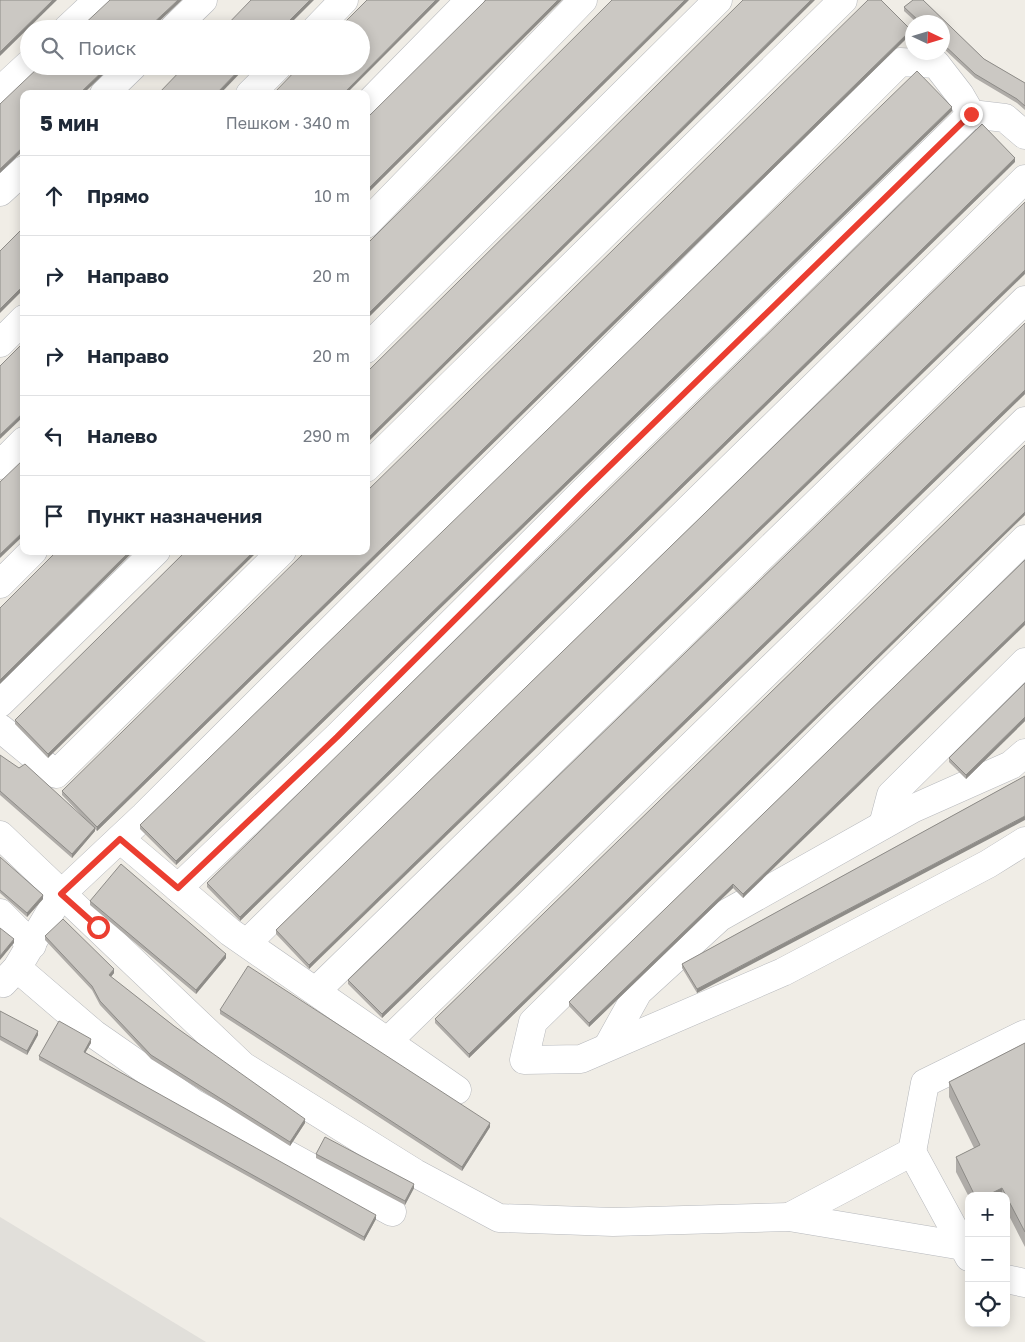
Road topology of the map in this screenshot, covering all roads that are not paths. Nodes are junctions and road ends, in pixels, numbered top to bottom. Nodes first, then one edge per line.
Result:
1 (98, 0) edge
2 (203, 0) edge
3 (344, 0) edge
4 (470, 0) edge
5 (583, 0) edge
6 (718, 0) edge
7 (843, 0) edge
8 (77, 20) edge
9 (182, 20) edge
10 (325, 20) edge
11 (20, 72) edge
12 (124, 75) edge
13 (269, 75) edge
14 (108, 90) edge
15 (254, 90) edge
16 (0, 91) edge
17 (370, 102) edge
18 (971, 114) junction
19 (1025, 135) edge
20 (20, 174) edge
21 (1025, 179) edge
22 (0, 192) edge
23 (370, 220) edge
24 (1025, 300) edge
25 (20, 323) edge
26 (0, 343) edge
27 (370, 345) edge
28 (1025, 422) edge
29 (20, 445) edge
30 (370, 464) edge
31 (0, 465) edge
32 (1025, 539) edge
33 (29, 555) edge
34 (152, 555) edge
35 (278, 555) edge
36 (0, 584) edge
37 (1025, 662) edge
38 (0, 703) edge
39 (0, 728) edge
40 (1025, 753) edge
41 (883, 825) junction
42 (0, 835) edge
43 (120, 839) junction
44 (1025, 841) edge
45 (178, 888) junction
46 (61, 894) junction
47 (0, 913) edge
48 (247, 943) junction
49 (32, 945) junction
50 (9, 975) edge
51 (316, 991) junction
52 (1025, 1034) edge
53 (387, 1042) junction
54 (608, 1046) junction
55 (457, 1090) dead end
56 (912, 1152) junction
57 (392, 1212) dead end
58 (789, 1218) junction
59 (965, 1250) edge
60 (965, 1252) edge
61 (1010, 1280) edge
62 (1025, 1283) edge

1 - 8 street
2 - 9 street
3 - 10 street
4 - 17 street
5 - 23 street
6 - 27 street
7 - 30 street
11 - 16 street
12 - 14 street
13 - 15 street
18 - 19 street
18 - 43 street
18 - 45 street
20 - 22 street
21 - 48 street
24 - 51 street
25 - 26 street
28 - 53 street
29 - 31 street
32 - 54 street
33 - 36 street
34 - 38 street
35 - 39 street
37 - 41 street
40 - 41 street
41 - 54 street
42 - 46 street
43 - 45 street
43 - 46 street
44 - 54 street
45 - 48 street
46 - 49 street
46 - 58 street
47 - 49 street
48 - 51 street
49 - 50 street
50 - 57 street
51 - 53 street
52 - 56 street
53 - 55 street
56 - 58 street
56 - 59 street
58 - 60 street
61 - 62 street

